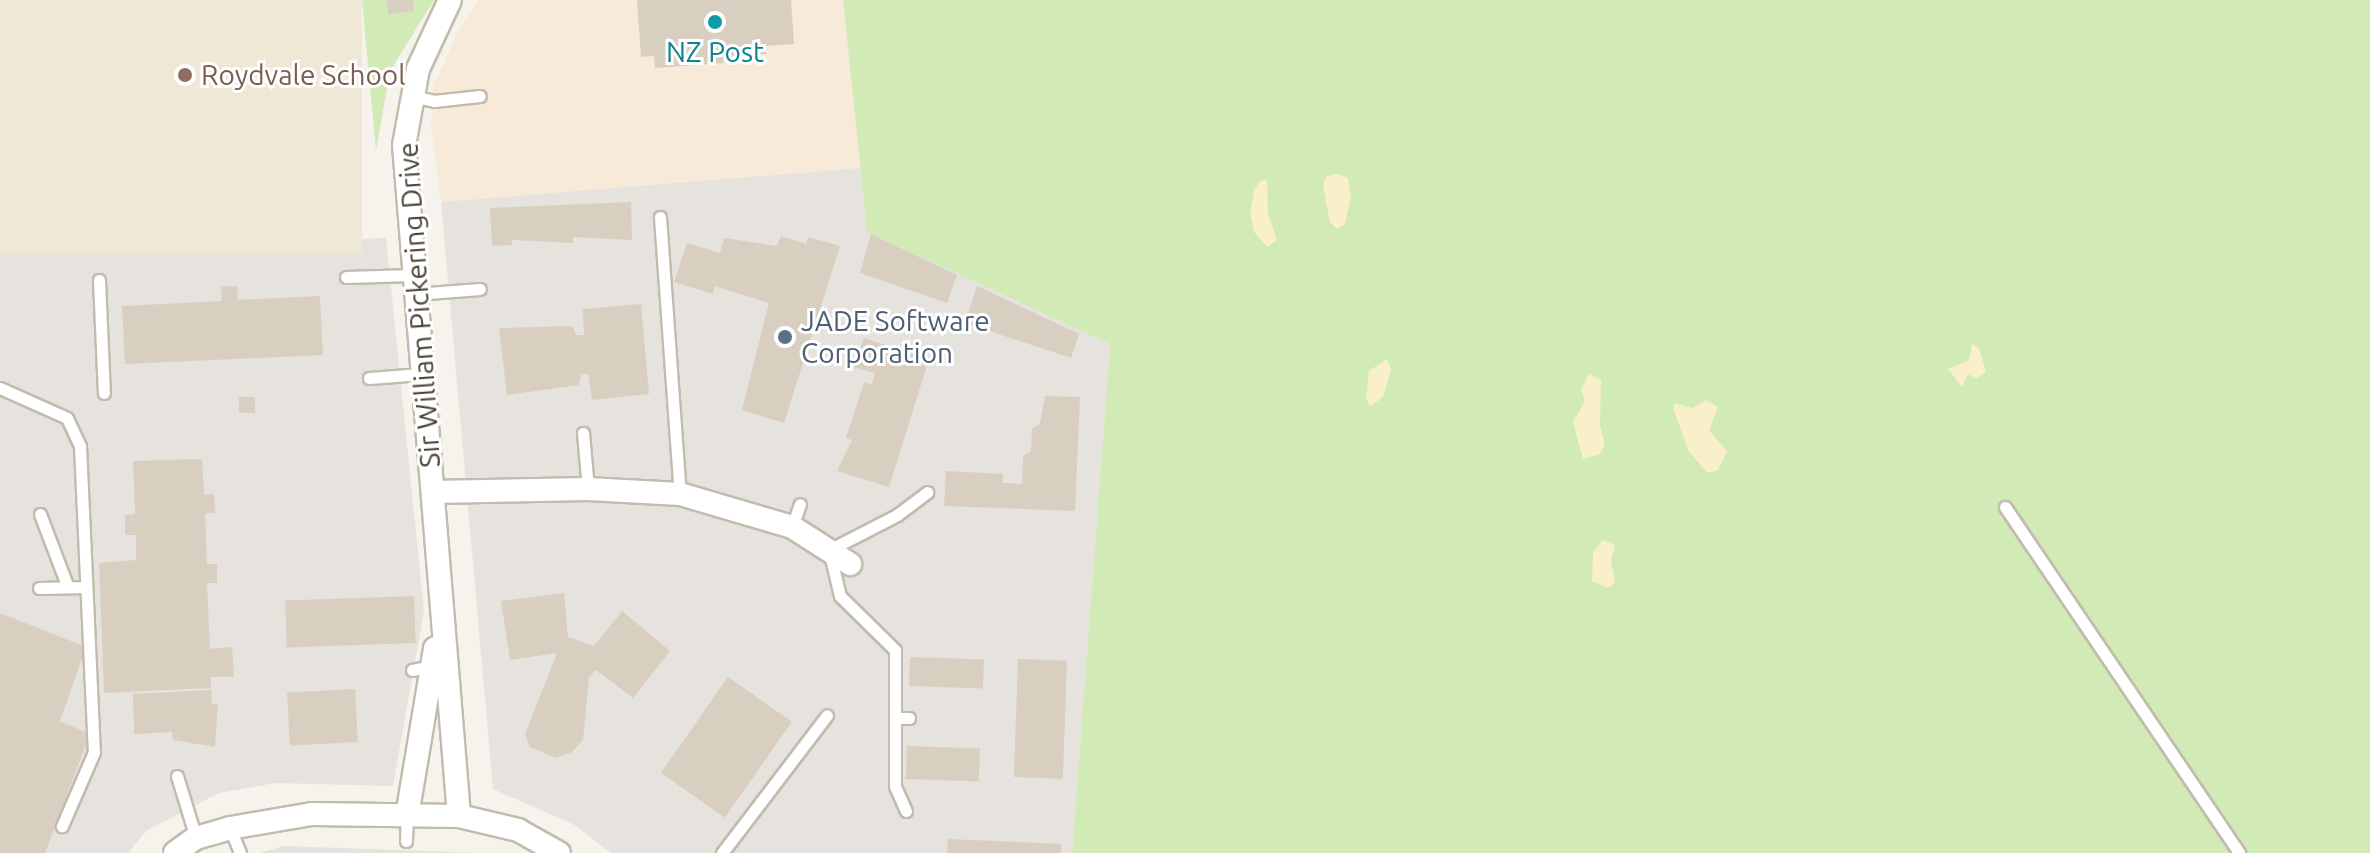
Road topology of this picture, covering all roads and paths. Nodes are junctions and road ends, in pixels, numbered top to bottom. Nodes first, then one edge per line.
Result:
1 (450, 0) edge
2 (411, 96) junction
3 (480, 96) dead end
4 (660, 217) dead end
5 (346, 277) dead end
6 (99, 280) dead end
7 (414, 284) junction
8 (480, 289) dead end
9 (421, 374) junction
10 (369, 378) dead end
11 (0, 388) edge
12 (104, 393) dead end
13 (583, 433) dead end
14 (588, 489) junction
15 (433, 492) junction
16 (927, 492) dead end
17 (680, 494) junction
18 (800, 504) dead end
19 (2005, 507) dead end
20 (40, 514) dead end
21 (792, 527) junction
22 (829, 550) junction
23 (850, 564) dead end
24 (67, 585) junction
25 (86, 587) junction
26 (39, 588) dead end
27 (440, 617) junction
28 (827, 715) dead end
29 (177, 776) dead end
30 (906, 811) dead end
31 (407, 816) junction
32 (459, 816) junction
33 (62, 826) dead end
34 (230, 828) junction
35 (196, 838) junction
36 (406, 841) dead end
37 (175, 853) edge
38 (240, 853) edge
39 (559, 853) edge
40 (722, 853) edge
41 (2239, 853) edge

1 - 2 street, Sir William Pickering Drive
2 - 3 lane
2 - 7 street, Sir William Pickering Drive
4 - 17 lane
5 - 7 lane
6 - 12 lane
7 - 8 lane
7 - 9 street, Sir William Pickering Drive
9 - 10 lane
9 - 15 street, Sir William Pickering Drive
11 - 25 lane
13 - 14 lane
14 - 15 street
14 - 17 street
15 - 27 street, Sir William Pickering Drive
16 - 22 lane
17 - 21 street
18 - 21 lane
19 - 41 lane
20 - 24 lane
21 - 22 street
22 - 23 street
22 - 30 lane
24 - 25 lane
24 - 26 lane
25 - 33 lane
27 - 31 street, Sir William Pickering Drive
27 - 32 street, Sir William Pickering Drive
28 - 40 lane
29 - 35 lane
31 - 32 street
31 - 34 street
31 - 36 lane
32 - 39 street
34 - 35 street
34 - 38 lane
35 - 37 street

